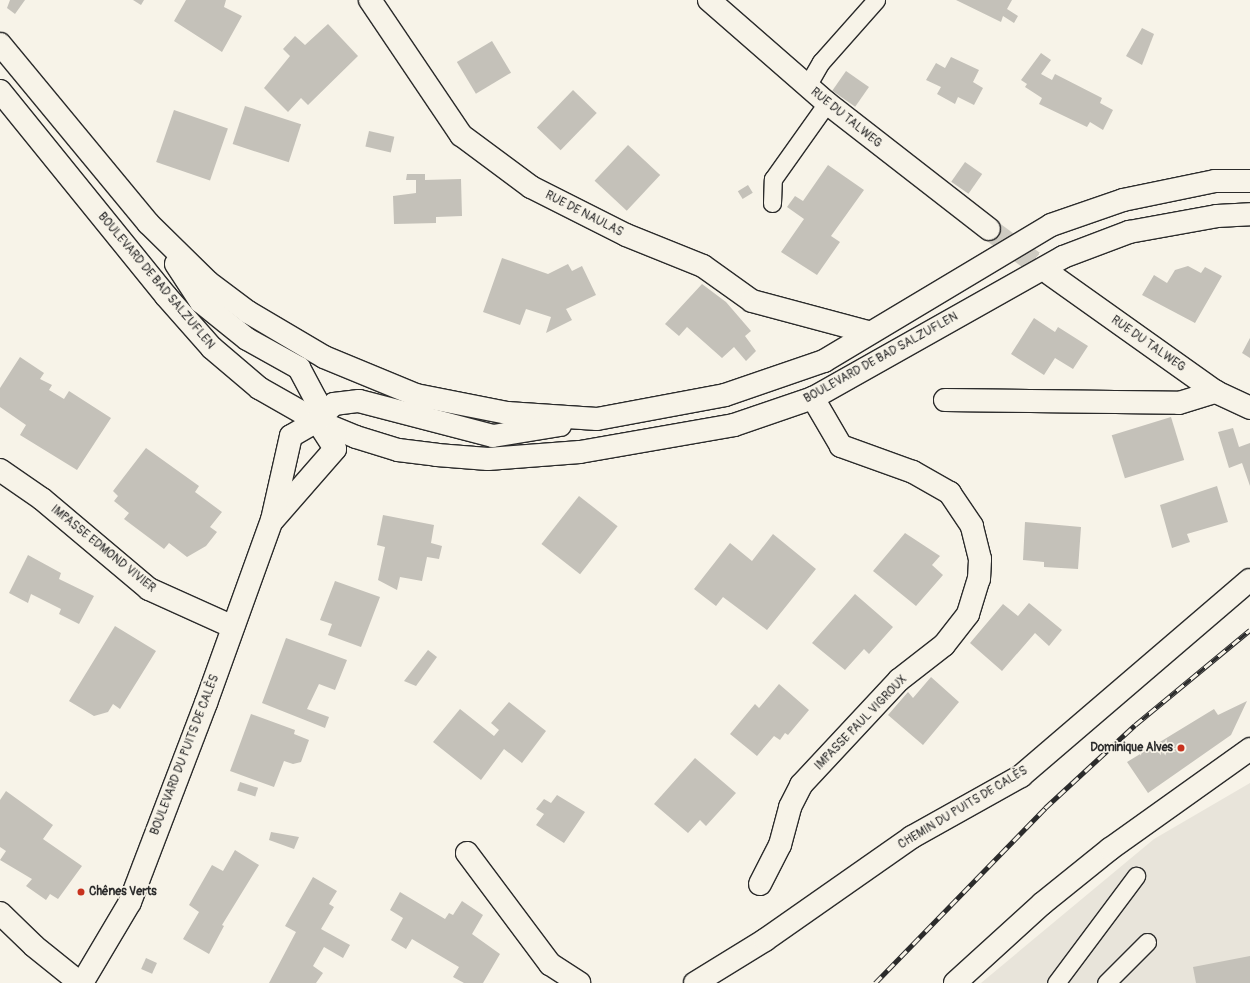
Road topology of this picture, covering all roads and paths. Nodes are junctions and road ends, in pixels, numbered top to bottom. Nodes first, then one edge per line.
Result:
1 (370, 0) edge
2 (709, 0) edge
3 (876, 0) edge
4 (0, 44) edge
5 (807, 86) junction
6 (0, 91) edge
7 (827, 103) junction
8 (1250, 181) edge
9 (772, 203) dead end
10 (1250, 214) edge
11 (148, 223) junction
12 (989, 229) tunnel mouth
13 (1050, 274) tunnel mouth
14 (868, 332) junction
15 (1216, 392) junction
16 (813, 398) junction
17 (945, 400) dead end
18 (1250, 408) edge
19 (597, 419) junction
20 (317, 421) junction
21 (0, 470) edge
22 (272, 520) junction
23 (1250, 580) edge
24 (233, 627) junction
25 (1250, 749) edge
26 (467, 853) dead end
27 (1136, 876) dead end
28 (760, 884) dead end
29 (0, 913) edge
30 (1147, 942) dead end
31 (81, 983) edge
32 (579, 983) edge
33 (695, 983) edge
34 (955, 983) edge
35 (1056, 983) edge
36 (1106, 983) edge

1 - 14 street, RUE DE NAULAS
2 - 5 street, RUE DU TALWEG
3 - 5 lane
4 - 11 street
5 - 7 street, RUE DU TALWEG
6 - 20 street, BOULEVARD DE BAD SALZUFLEN
7 - 9 lane
7 - 12 street, RUE DU TALWEG
8 - 14 street
10 - 16 street, BOULEVARD DE BAD SALZUFLEN
11 - 19 street
11 - 20 street
13 - 15 street, RUE DU TALWEG
14 - 19 street
15 - 17 street
15 - 18 street, RUE DU TALWEG
16 - 20 street, BOULEVARD DE BAD SALZUFLEN
16 - 28 street, IMPASSE PAUL VIGROUX
19 - 20 street, BOULEVARD DU PUITS DE CALÈS
20 - 22 street, BOULEVARD DU PUITS DE CALÈS
20 - 22 street, BOULEVARD DU PUITS DE CALÈS
21 - 24 street, IMPASSE EDMOND VIVIER
22 - 24 street, BOULEVARD DU PUITS DE CALÈS
23 - 33 street, CHEMIN DU PUITS DE CALÈS
24 - 31 street, BOULEVARD DU PUITS DE CALÈS
25 - 34 street
26 - 32 street
27 - 35 lane
29 - 31 street
30 - 36 lane

